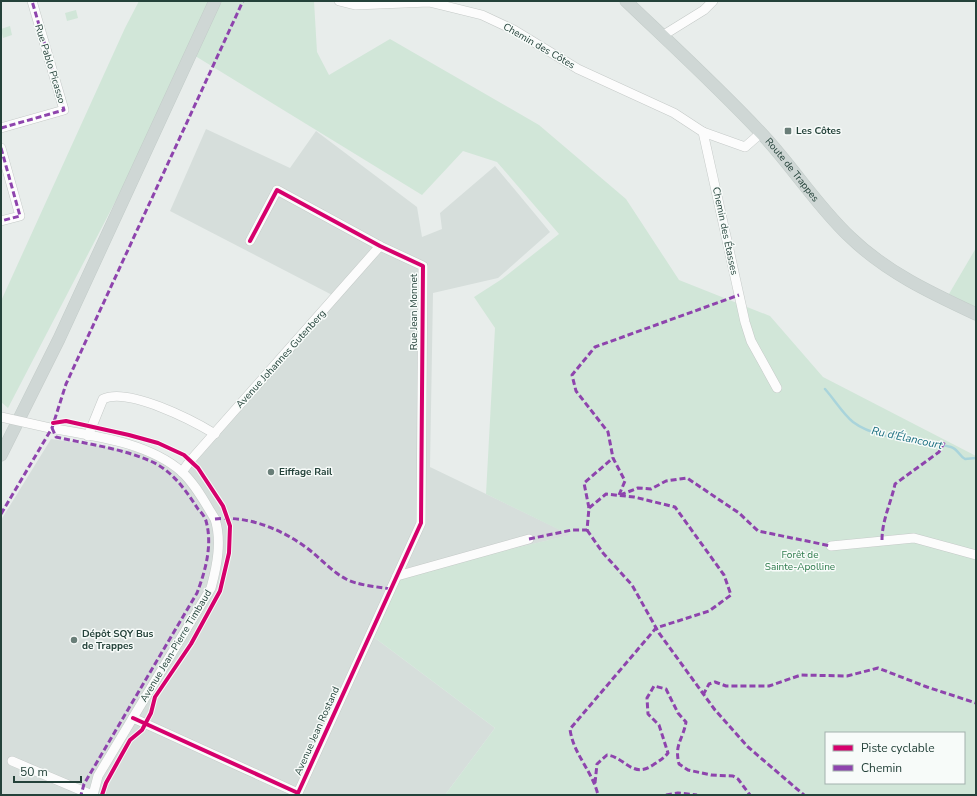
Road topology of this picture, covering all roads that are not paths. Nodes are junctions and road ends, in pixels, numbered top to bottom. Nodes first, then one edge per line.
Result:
1 (32, 1) edge
2 (216, 1) edge
3 (339, 1) edge
4 (626, 1) edge
5 (713, 1) edge
6 (662, 36) junction
7 (1, 128) edge
8 (703, 132) junction
9 (761, 133) junction
10 (1, 148) edge
11 (1, 222) edge
12 (250, 241) dead end
13 (380, 246) junction
14 (976, 314) edge
15 (778, 388) dead end
16 (1, 417) edge
17 (215, 434) junction
18 (88, 436) junction
19 (1, 455) edge
20 (182, 472) junction
21 (529, 539) dead end
22 (831, 546) dead end
23 (976, 555) edge
24 (397, 576) junction
25 (133, 718) junction
26 (12, 761) dead end
27 (92, 795) edge

1 - 7 street, Rue Pablo Picasso
2 - 19 main road
3 - 8 street, Chemin des Côtes
4 - 6 main road, Route de Trappes
5 - 6 street
6 - 9 main road, Route de Trappes
8 - 9 street
8 - 15 street, Chemin des Étasses
9 - 14 main road, Route de Trappes
10 - 11 street
12 - 13 street, Rue Jean Monnet
13 - 17 street, Avenue Johannes Gutenberg
13 - 24 street, Rue Jean Monnet
16 - 18 street, Avenue Jean-Pierre Timbaud, bridge
17 - 18 street
17 - 20 street, Avenue Johannes Gutenberg
18 - 20 street, Avenue Jean-Pierre Timbaud
20 - 25 street, Avenue Jean-Pierre Timbaud
21 - 24 street
22 - 23 street
24 - 25 street, Avenue Jean Rostand
25 - 27 street, Avenue Jean-Pierre Timbaud
26 - 27 street

